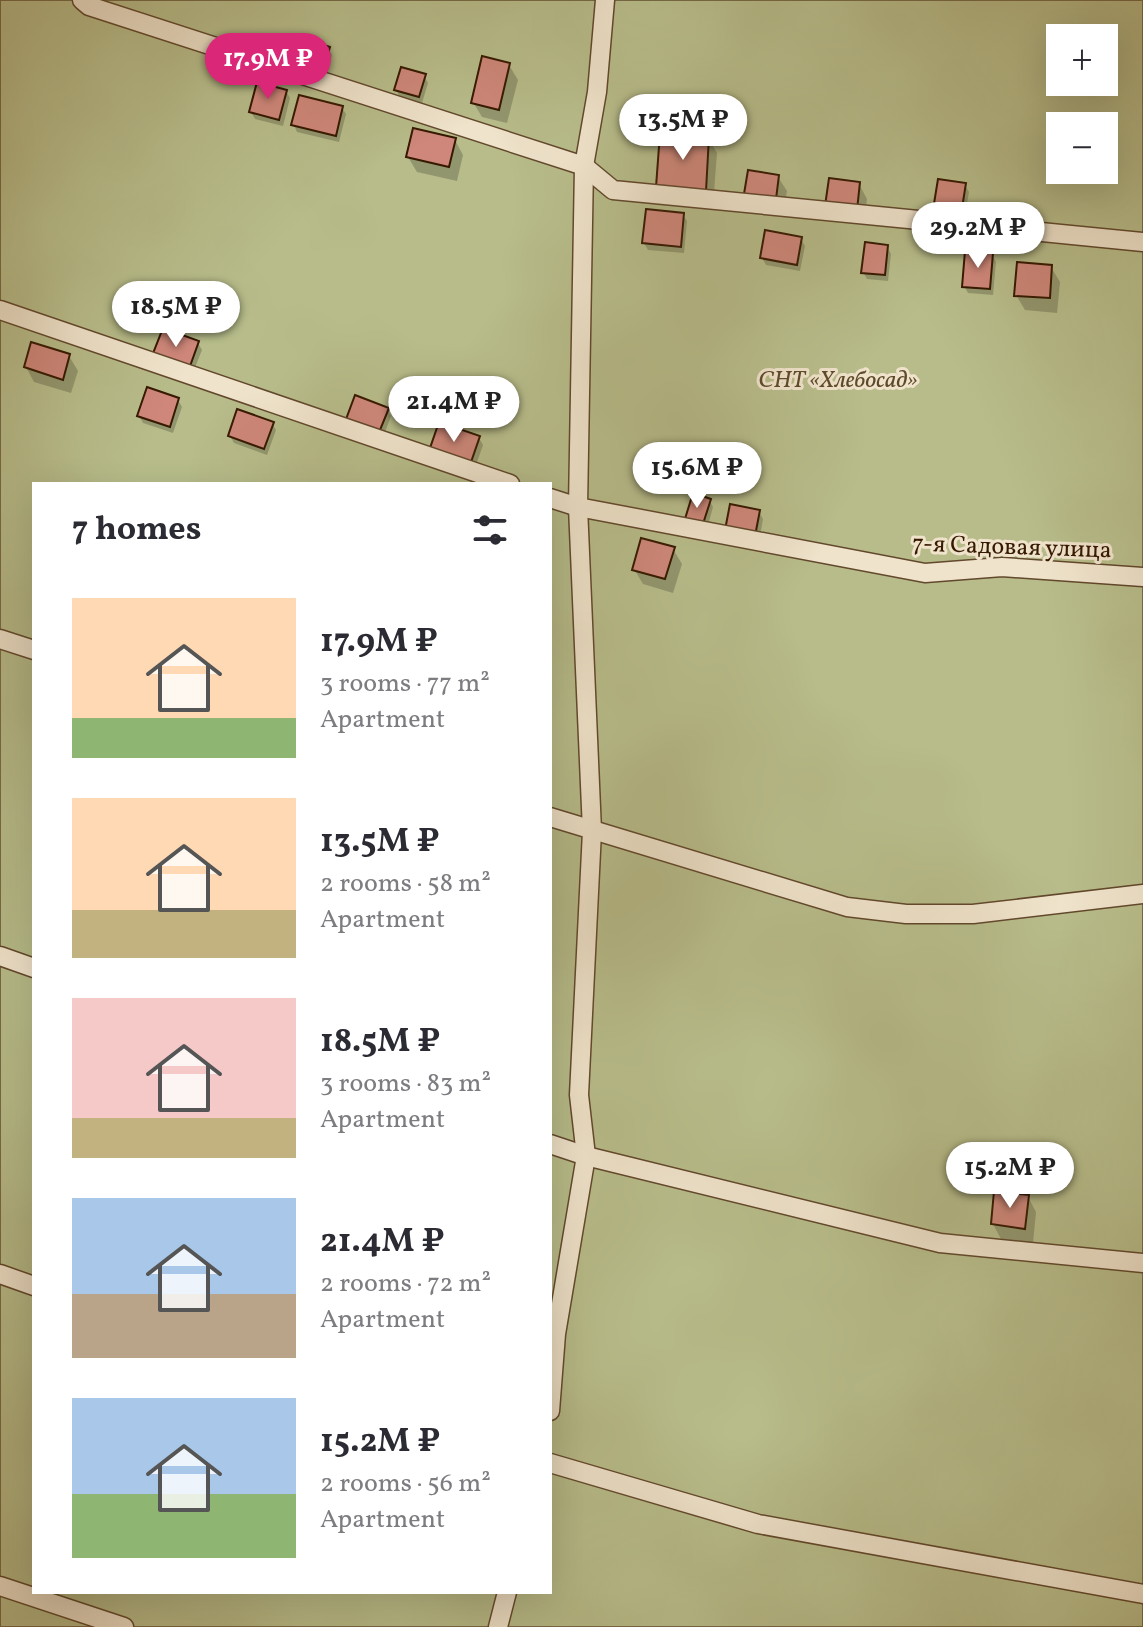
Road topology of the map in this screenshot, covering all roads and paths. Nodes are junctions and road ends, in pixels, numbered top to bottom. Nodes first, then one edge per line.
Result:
1 (82, 0) edge
2 (605, 0) edge
3 (584, 166) junction
4 (1143, 242) edge
5 (0, 310) edge
6 (504, 482) edge
7 (552, 499) edge
8 (578, 507) junction
9 (1143, 577) edge
10 (0, 639) edge
11 (32, 649) edge
12 (552, 818) edge
13 (592, 831) junction
14 (1143, 894) edge
15 (0, 956) edge
16 (32, 967) edge
17 (552, 1145) edge
18 (586, 1156) junction
19 (1143, 1263) edge
20 (0, 1274) edge
21 (32, 1285) edge
22 (552, 1385) edge
23 (552, 1464) edge
24 (0, 1586) edge
25 (506, 1594) edge
26 (1143, 1594) edge
27 (124, 1627) edge
28 (498, 1627) edge

1 - 3 lane
2 - 3 lane
3 - 4 lane
3 - 8 lane
5 - 6 lane
7 - 8 lane, 7-я Садовая улица
8 - 9 lane, 7-я Садовая улица
8 - 13 lane
10 - 11 lane
12 - 13 lane
13 - 14 lane
13 - 18 lane
15 - 16 lane
17 - 18 lane
18 - 19 lane
18 - 22 lane
20 - 21 lane
23 - 26 lane
24 - 27 lane
25 - 28 lane

